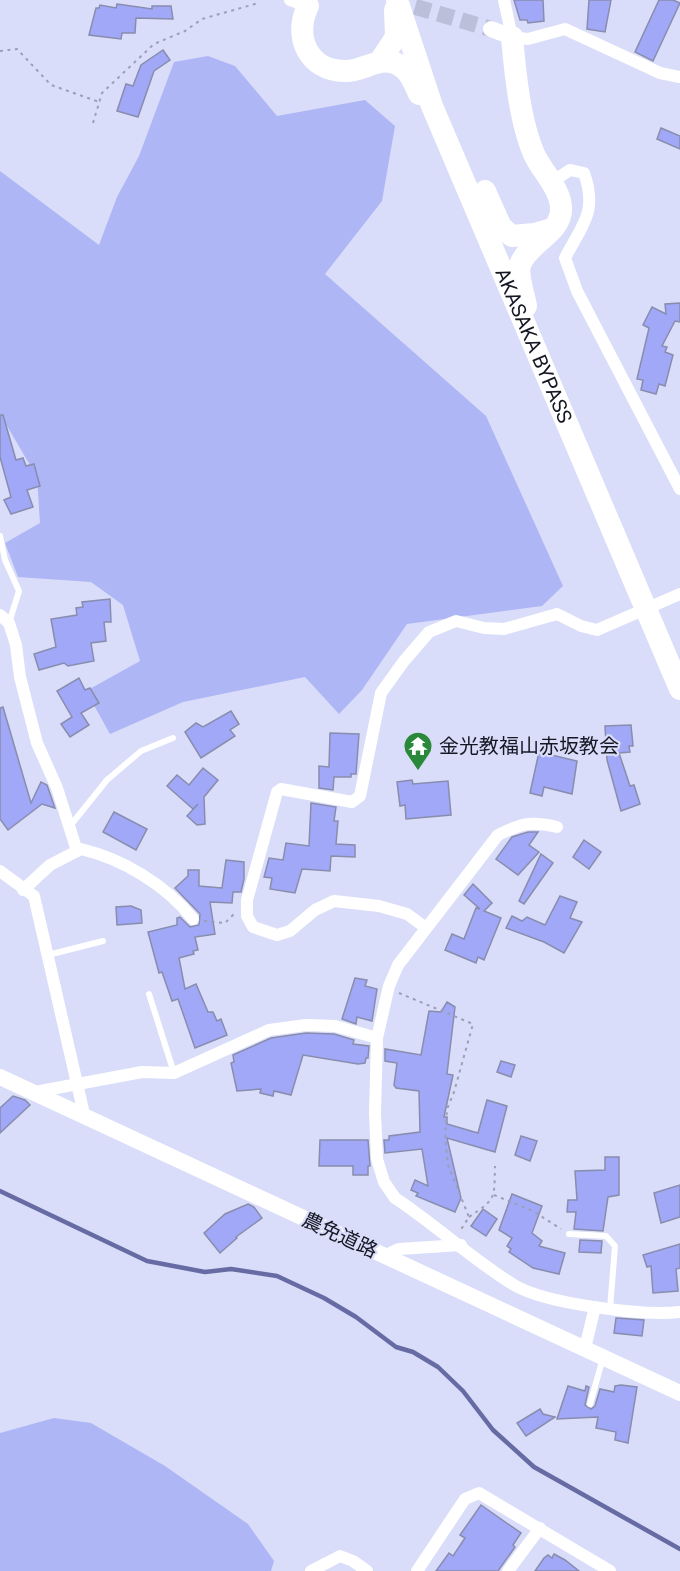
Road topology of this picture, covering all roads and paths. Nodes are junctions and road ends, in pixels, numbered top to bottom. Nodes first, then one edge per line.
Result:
1 (258, 0) edge
2 (396, 0) edge
3 (408, 0) edge
4 (504, 0) edge
5 (304, 1) edge
6 (501, 33) junction
7 (0, 51) edge
8 (380, 61) junction
9 (680, 77) edge
10 (99, 102) junction
11 (442, 104) junction
12 (93, 123) dead end
13 (550, 183) junction
14 (552, 228) junction
15 (495, 256) junction
16 (526, 310) junction
17 (680, 489) edge
18 (0, 536) edge
19 (680, 594) edge
20 (4, 619) edge
21 (680, 669) edge
22 (680, 689) edge
23 (173, 738) dead end
24 (70, 825) junction
25 (556, 827) dead end
26 (77, 851) junction
27 (0, 871) edge
28 (22, 890) junction
29 (247, 900) junction
30 (193, 919) joint
31 (426, 928) junction
32 (103, 941) dead end
33 (48, 955) junction
34 (388, 988) junction
35 (149, 994) dead end
36 (377, 1038) junction
37 (174, 1073) junction
38 (3, 1081) edge
39 (77, 1086) junction
40 (35, 1092) junction
41 (84, 1114) junction
42 (495, 1166) dead end
43 (494, 1195) junction
44 (469, 1217) junction
45 (569, 1234) joint
46 (457, 1242) junction
47 (384, 1256) junction
48 (595, 1307) junction
49 (610, 1309) junction
50 (680, 1312) edge
51 (585, 1348) junction
52 (604, 1358) junction
53 (680, 1393) edge
54 (590, 1404) dead end
55 (540, 1528) junction
56 (311, 1571) edge
57 (367, 1571) edge
58 (417, 1571) edge
59 (508, 1571) edge
60 (610, 1571) edge

1 - 10 path
2 - 8 highway
2 - 15 highway, AKASAKA BYPASS
3 - 11 highway, AKASAKA BYPASS
4 - 6 street
5 - 8 highway
6 - 9 street
6 - 13 highway
7 - 10 path
8 - 15 highway
10 - 12 path
11 - 14 highway
11 - 16 highway, AKASAKA BYPASS
13 - 14 highway
13 - 17 street
14 - 16 highway
15 - 22 highway, AKASAKA BYPASS
16 - 21 highway, AKASAKA BYPASS
18 - 20 lane
19 - 29 street
20 - 24 street
23 - 24 lane
24 - 26 street
25 - 31 street
26 - 28 street
26 - 30 street
27 - 28 street
28 - 33 street
29 - 30 path
29 - 31 street
31 - 34 street
32 - 33 lane
33 - 39 street
34 - 36 street
34 - 44 path
35 - 37 lane
36 - 37 street
36 - 46 street
37 - 39 street
38 - 40 street, 農免道路
39 - 40 street
39 - 41 street
40 - 41 street, 農免道路
41 - 47 street, 農免道路
42 - 43 path
43 - 44 path
43 - 45 path
44 - 46 path
45 - 49 lane
46 - 47 street
46 - 48 street
47 - 51 street, 農免道路
48 - 49 street
48 - 51 street
49 - 50 street
51 - 52 street, 農免道路
52 - 53 street, 農免道路
52 - 54 lane
55 - 58 street
55 - 59 street
55 - 60 street
56 - 57 street

